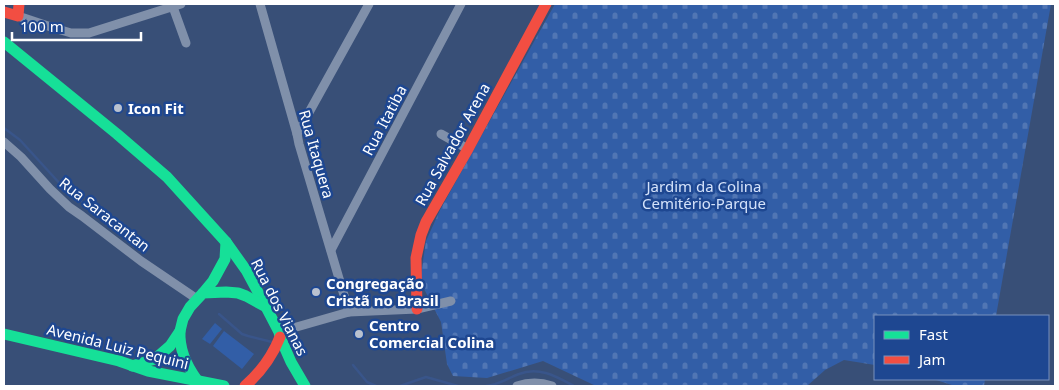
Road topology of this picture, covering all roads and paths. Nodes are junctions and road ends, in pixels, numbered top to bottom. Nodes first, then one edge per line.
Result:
1 (260, 4) edge
2 (369, 4) edge
3 (461, 4) edge
4 (546, 4) edge
5 (177, 5) edge
6 (18, 10) edge
7 (4, 12) edge
8 (4, 42) edge
9 (186, 43) dead end
10 (297, 134) junction
11 (441, 134) dead end
12 (4, 142) edge
13 (468, 149) junction
14 (226, 242) junction
15 (331, 250) junction
16 (200, 296) junction
17 (451, 301) dead end
18 (266, 307) junction
19 (417, 309) junction
20 (349, 312) junction
21 (180, 331) junction
22 (4, 334) edge
23 (280, 334) junction
24 (132, 366) junction
25 (197, 380) junction
26 (224, 386) edge
27 (245, 386) edge
28 (305, 386) edge
29 (517, 386) edge
30 (552, 386) edge

1 - 10 street, Rua Itaquera
2 - 10 street
3 - 15 street, Rua Itatiba
4 - 13 street, Rua Salvador Arena
5 - 6 street
5 - 9 street
6 - 7 street
8 - 14 street, Rua dos Vianas
10 - 15 street, Rua Itaquera
11 - 13 street
12 - 16 street, Rua Saracantan
13 - 19 street, Rua Salvador Arena
14 - 16 street
14 - 18 street, Rua dos Vianas
15 - 20 street, Rua Itaquera
16 - 18 street
16 - 21 street
17 - 19 street
18 - 23 street, Rua dos Vianas
19 - 20 street
20 - 23 street
21 - 24 street
21 - 25 street
22 - 24 street, Avenida Luiz Pequini
23 - 27 street
23 - 28 street, Rua dos Vianas
24 - 25 street, Avenida Luiz Pequini
25 - 26 street, Avenida Luiz Pequini
29 - 30 street

